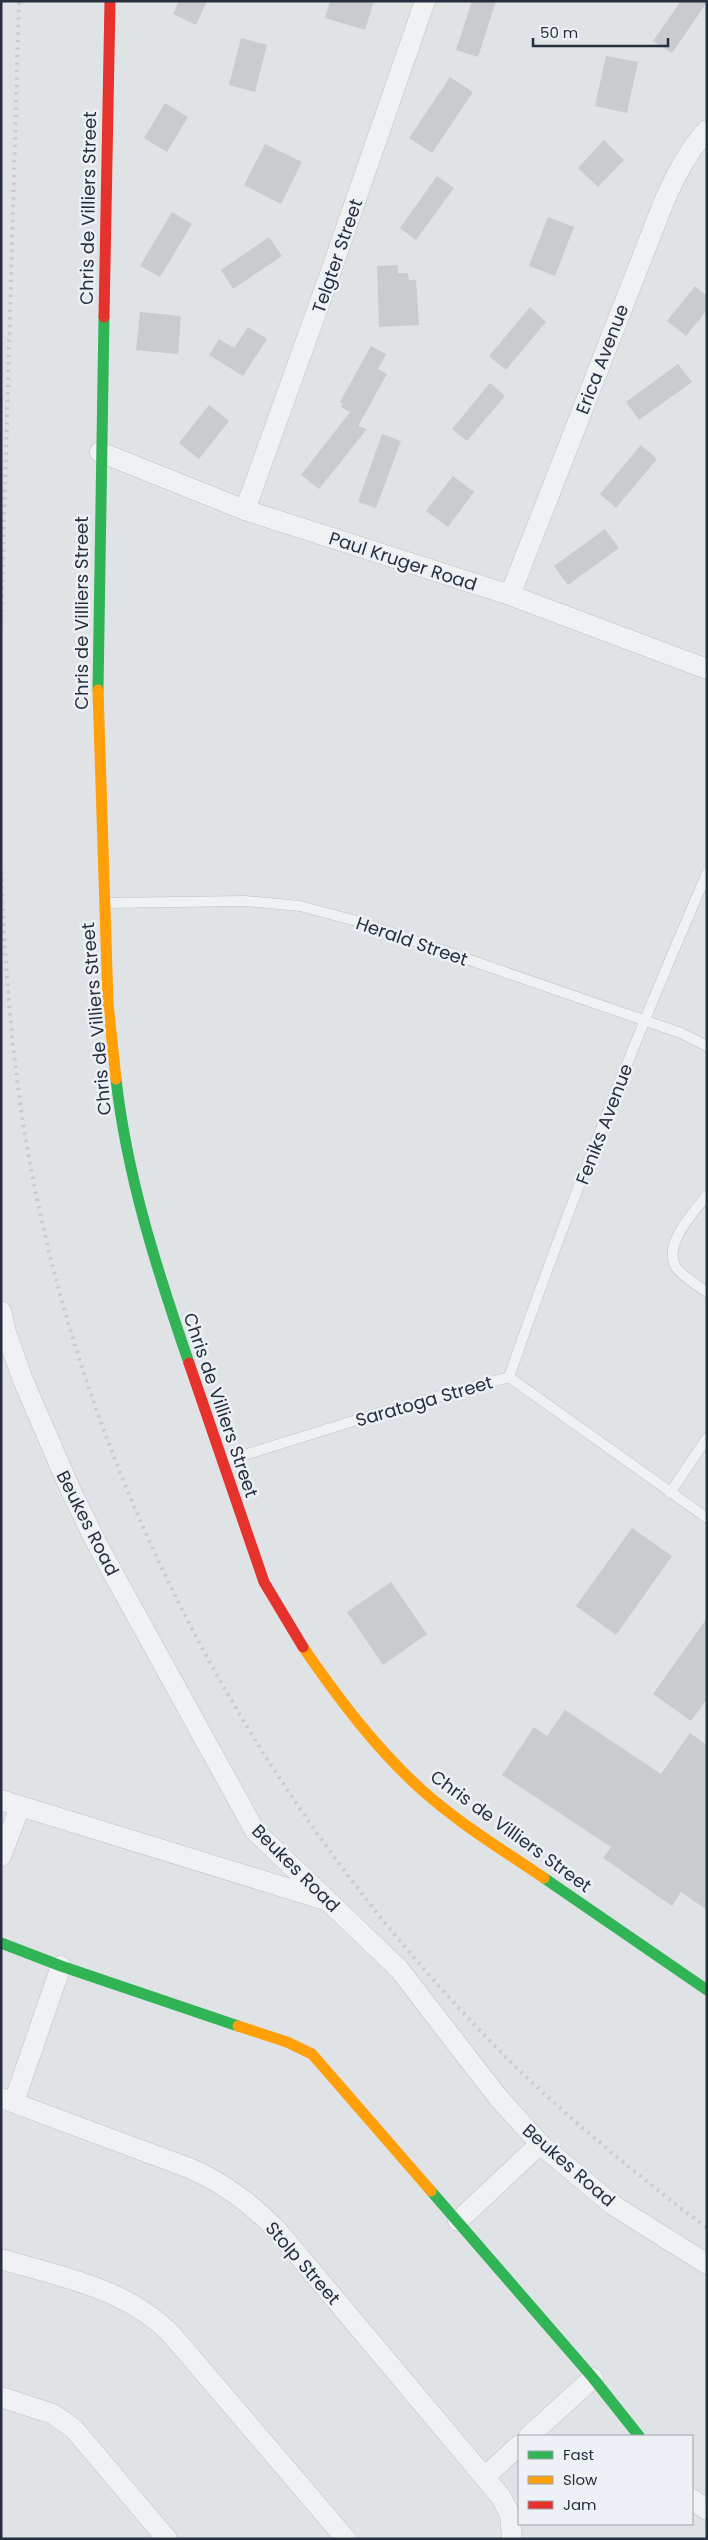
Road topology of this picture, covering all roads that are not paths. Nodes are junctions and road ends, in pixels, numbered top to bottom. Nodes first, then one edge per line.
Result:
1 (110, 1) edge
2 (425, 1) edge
3 (707, 130) edge
4 (100, 452) junction
5 (245, 510) junction
6 (510, 595) junction
7 (707, 669) edge
8 (707, 873) edge
9 (104, 903) junction
10 (643, 1021) junction
11 (707, 1046) edge
12 (707, 1195) edge
13 (707, 1292) edge
14 (1, 1311) edge
15 (509, 1377) junction
16 (707, 1438) edge
17 (222, 1462) junction
18 (670, 1493) junction
19 (707, 1518) edge
20 (10, 1803) edge
21 (1, 1856) edge
22 (329, 1901) junction
23 (1, 1943) edge
24 (61, 1966) junction
25 (707, 1990) edge
26 (8, 2100) edge
27 (540, 2144) junction
28 (458, 2221) junction
29 (1, 2259) edge
30 (707, 2264) edge
31 (593, 2378) junction
32 (1, 2397) edge
33 (530, 2435) edge
34 (638, 2435) edge
35 (518, 2446) edge
36 (485, 2476) junction
37 (693, 2500) edge
38 (707, 2510) edge
39 (167, 2539) edge
40 (346, 2539) edge
41 (512, 2539) edge

1 - 4 street, Chris de Villiers Street
2 - 5 street, Telgter Street
3 - 6 street, Erica Avenue
4 - 5 street, Paul Kruger Road
4 - 9 street, Chris de Villiers Street
5 - 6 street, Paul Kruger Road
6 - 7 street, Paul Kruger Road
8 - 10 lane, Feniks Avenue
9 - 10 lane, Herald Street
9 - 17 street, Chris de Villiers Street
10 - 11 lane, Herald Street
10 - 15 lane, Feniks Avenue
12 - 13 lane
14 - 22 street, Beukes Road
15 - 17 lane, Saratoga Street
15 - 18 lane, Saratoga Street
16 - 18 lane
17 - 25 street, Chris de Villiers Street
18 - 19 lane, Saratoga Street
20 - 21 street
20 - 22 street
22 - 27 street, Beukes Road
23 - 24 street
24 - 26 street
24 - 28 street
26 - 36 street, Stolp Street
27 - 28 street
27 - 30 street, Beukes Road
28 - 31 street
29 - 40 street
31 - 33 street
31 - 34 street
32 - 39 street
35 - 36 street
36 - 41 street, Stolp Street
37 - 38 street

